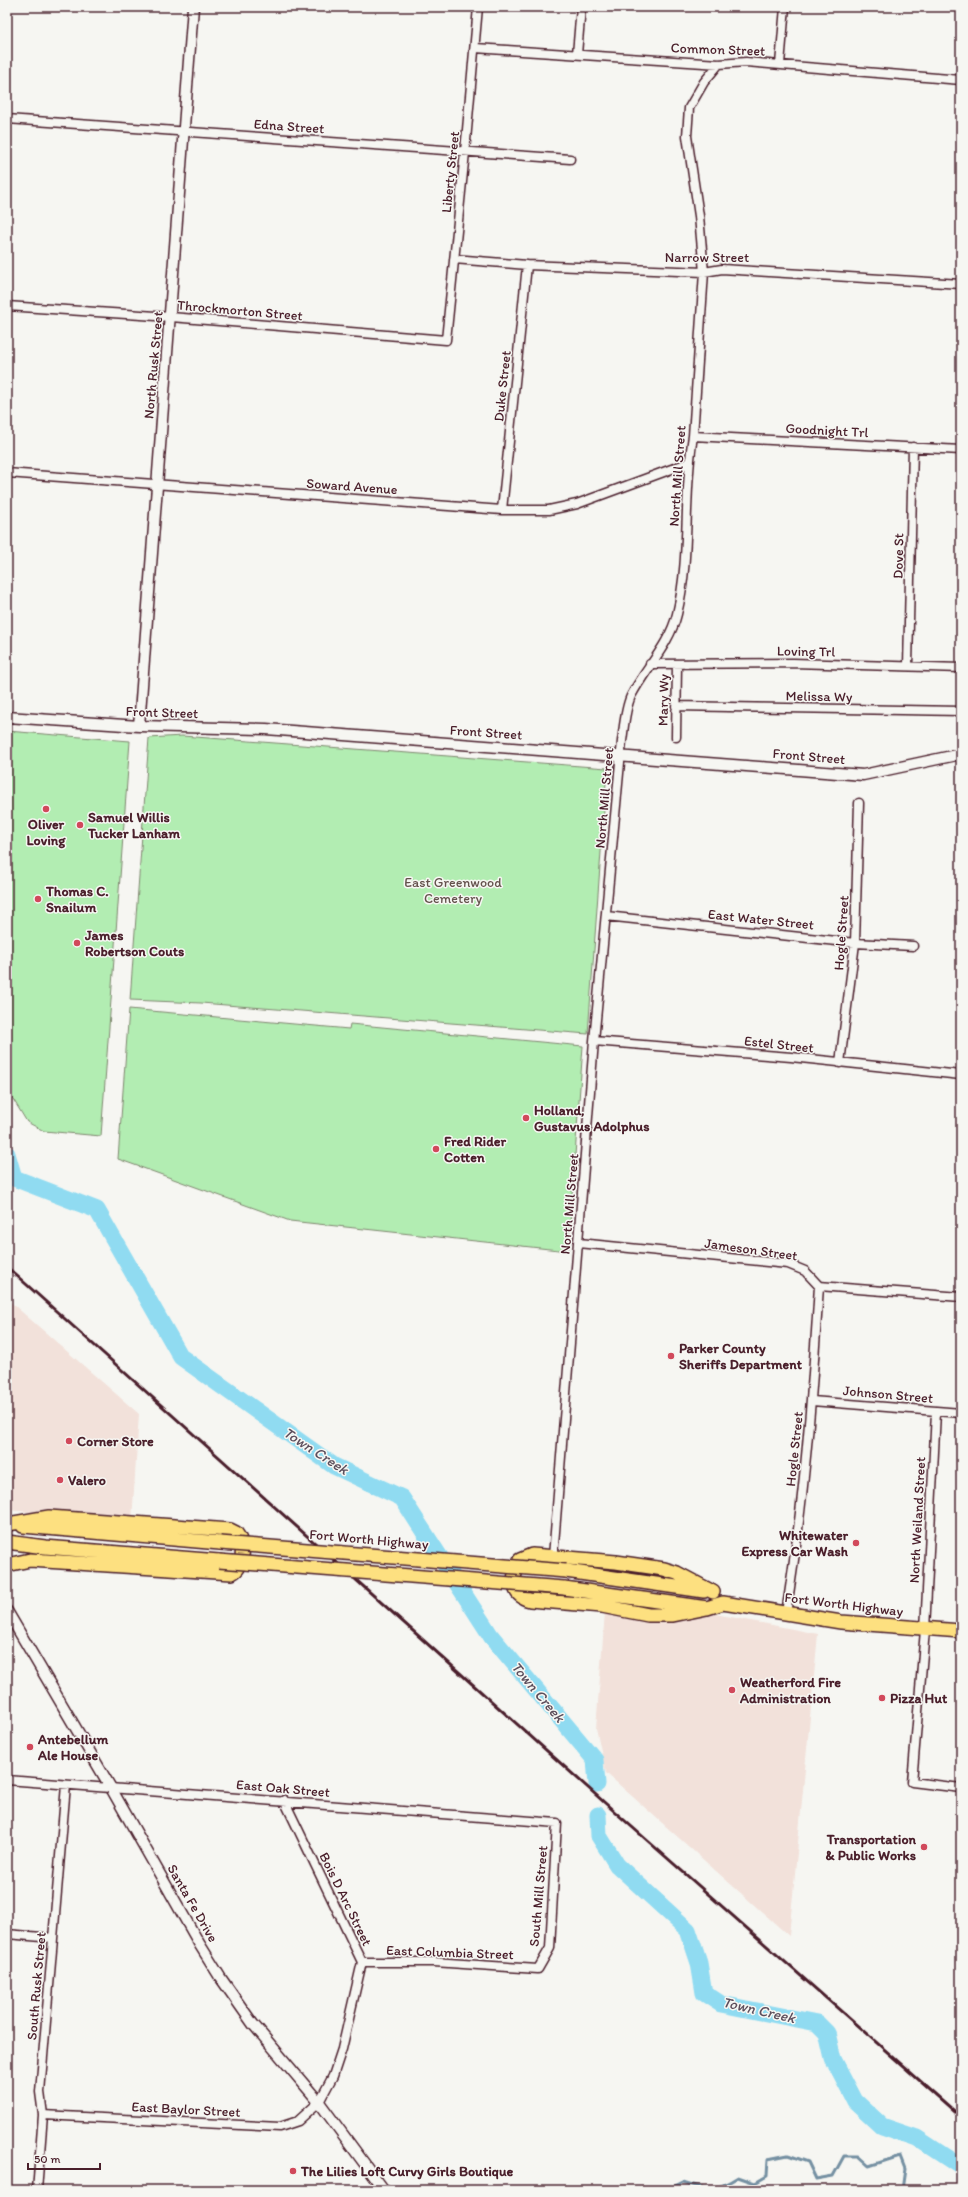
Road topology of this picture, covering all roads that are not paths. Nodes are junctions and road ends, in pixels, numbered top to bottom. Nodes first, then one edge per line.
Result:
1 (193, 7) edge
2 (478, 7) edge
3 (581, 7) edge
4 (784, 7) edge
5 (475, 48) junction
6 (577, 54) junction
7 (719, 64) junction
8 (780, 64) junction
9 (961, 80) edge
10 (7, 119) edge
11 (185, 132) junction
12 (466, 152) junction
13 (570, 159) dead end
14 (454, 259) junction
15 (528, 265) junction
16 (704, 272) junction
17 (961, 284) edge
18 (7, 306) edge
19 (171, 317) junction
20 (446, 340) joint
21 (692, 436) junction
22 (913, 447) junction
23 (961, 450) edge
24 (688, 463) junction
25 (7, 473) edge
26 (157, 485) junction
27 (502, 510) junction
28 (650, 664) junction
29 (677, 664) junction
30 (908, 666) junction
31 (961, 668) edge
32 (676, 706) junction
33 (961, 711) edge
34 (7, 717) edge
35 (139, 726) junction
36 (676, 737) dead end
37 (961, 754) edge
38 (621, 755) junction
39 (859, 804) dead end
40 (606, 916) junction
41 (855, 943) junction
42 (913, 946) dead end
43 (594, 1041) junction
44 (840, 1063) junction
45 (961, 1075) edge
46 (579, 1243) junction
47 (819, 1286) junction
48 (961, 1297) edge
49 (812, 1401) junction
50 (936, 1412) junction
51 (961, 1413) edge
52 (8, 1524) edge
53 (7, 1542) edge
54 (45, 1547) junction
55 (553, 1556) junction
56 (7, 1565) edge
57 (713, 1592) junction
58 (723, 1603) junction
59 (707, 1608) junction
60 (7, 1611) edge
61 (786, 1613) junction
62 (924, 1630) junction
63 (961, 1631) edge
64 (7, 1780) edge
65 (66, 1785) junction
66 (111, 1788) junction
67 (961, 1788) edge
68 (284, 1800) junction
69 (557, 1823) joint
70 (7, 1934) edge
71 (53, 1938) junction
72 (362, 1962) junction
73 (538, 1969) joint
74 (319, 2102) junction
75 (43, 2115) junction
76 (37, 2190) edge
77 (384, 2190) edge

1 - 11 street, North Rusk Street
2 - 5 street, Liberty Street
3 - 6 street
4 - 8 street
5 - 6 street, Common Street
5 - 12 street, Liberty Street
6 - 7 street, Common Street
7 - 8 street, Common Street
7 - 16 street, North Mill Street
8 - 9 street, Common Street
10 - 11 street, Edna Street
11 - 12 street, Edna Street
11 - 19 street, North Rusk Street
12 - 13 street, Edna Street
12 - 14 street, Liberty Street
14 - 15 street, Narrow Street
14 - 20 street, Liberty Street
15 - 16 street, Narrow Street
15 - 27 street, Duke Street
16 - 17 street, Narrow Street
16 - 21 street, North Mill Street
18 - 19 street, Throckmorton Street
19 - 20 street, Throckmorton Street
19 - 26 street, North Rusk Street
21 - 22 street, Goodnight Trl
21 - 24 street, North Mill Street
22 - 23 street, Goodnight Trl
22 - 30 street, Dove St
24 - 27 street, Soward Avenue
24 - 28 street, North Mill Street
25 - 26 street, Soward Avenue
26 - 27 street, Soward Avenue
26 - 35 street, North Rusk Street
28 - 29 street, Loving Trl
28 - 38 street, North Mill Street
29 - 30 street, Loving Trl
29 - 32 street, Mary Wy
30 - 31 street, Loving Trl
32 - 33 street, Melissa Wy
32 - 36 street, Mary Wy
34 - 35 street, Front Street
35 - 38 street, Front Street
37 - 38 street, Front Street
38 - 40 street, North Mill Street
39 - 41 street, Hogle Street
40 - 41 street, East Water Street
40 - 43 street, North Mill Street
41 - 42 street, East Water Street
41 - 44 street, Hogle Street
43 - 44 street, Estel Street
43 - 46 street, North Mill Street
44 - 45 street, Estel Street
46 - 47 street, Jameson Street
46 - 55 street, North Mill Street
47 - 48 street
47 - 49 street, Hogle Street
49 - 50 street, Johnson Street
49 - 61 street, Hogle Street
50 - 51 street, Johnson Street
50 - 62 street, North Weiland Street
52 - 56 main road
52 - 57 main road, Fort Worth Highway, bridge
53 - 54 main road, Fort Worth Highway
54 - 56 main road
54 - 59 main road, Fort Worth Highway, bridge
55 - 57 main road
55 - 59 main road
57 - 58 main road
58 - 59 main road, Fort Worth Highway
58 - 61 main road, Fort Worth Highway
60 - 66 street, Santa Fe Drive
61 - 62 main road, Fort Worth Highway
62 - 63 main road, Fort Worth Highway
62 - 67 street, North Weiland Street
64 - 65 street, East Oak Street
65 - 66 street, East Oak Street
65 - 71 street, South Rusk Street
66 - 68 street, East Oak Street
66 - 74 street, Santa Fe Drive
68 - 69 street, East Oak Street
68 - 72 street, Bois D Arc Street
69 - 73 street, South Mill Street
70 - 71 street
71 - 75 street, South Rusk Street
72 - 73 street, East Columbia Street
72 - 74 street, Bois D Arc Street
74 - 75 street, East Baylor Street
74 - 77 street, Santa Fe Drive
75 - 76 street, South Rusk Street

